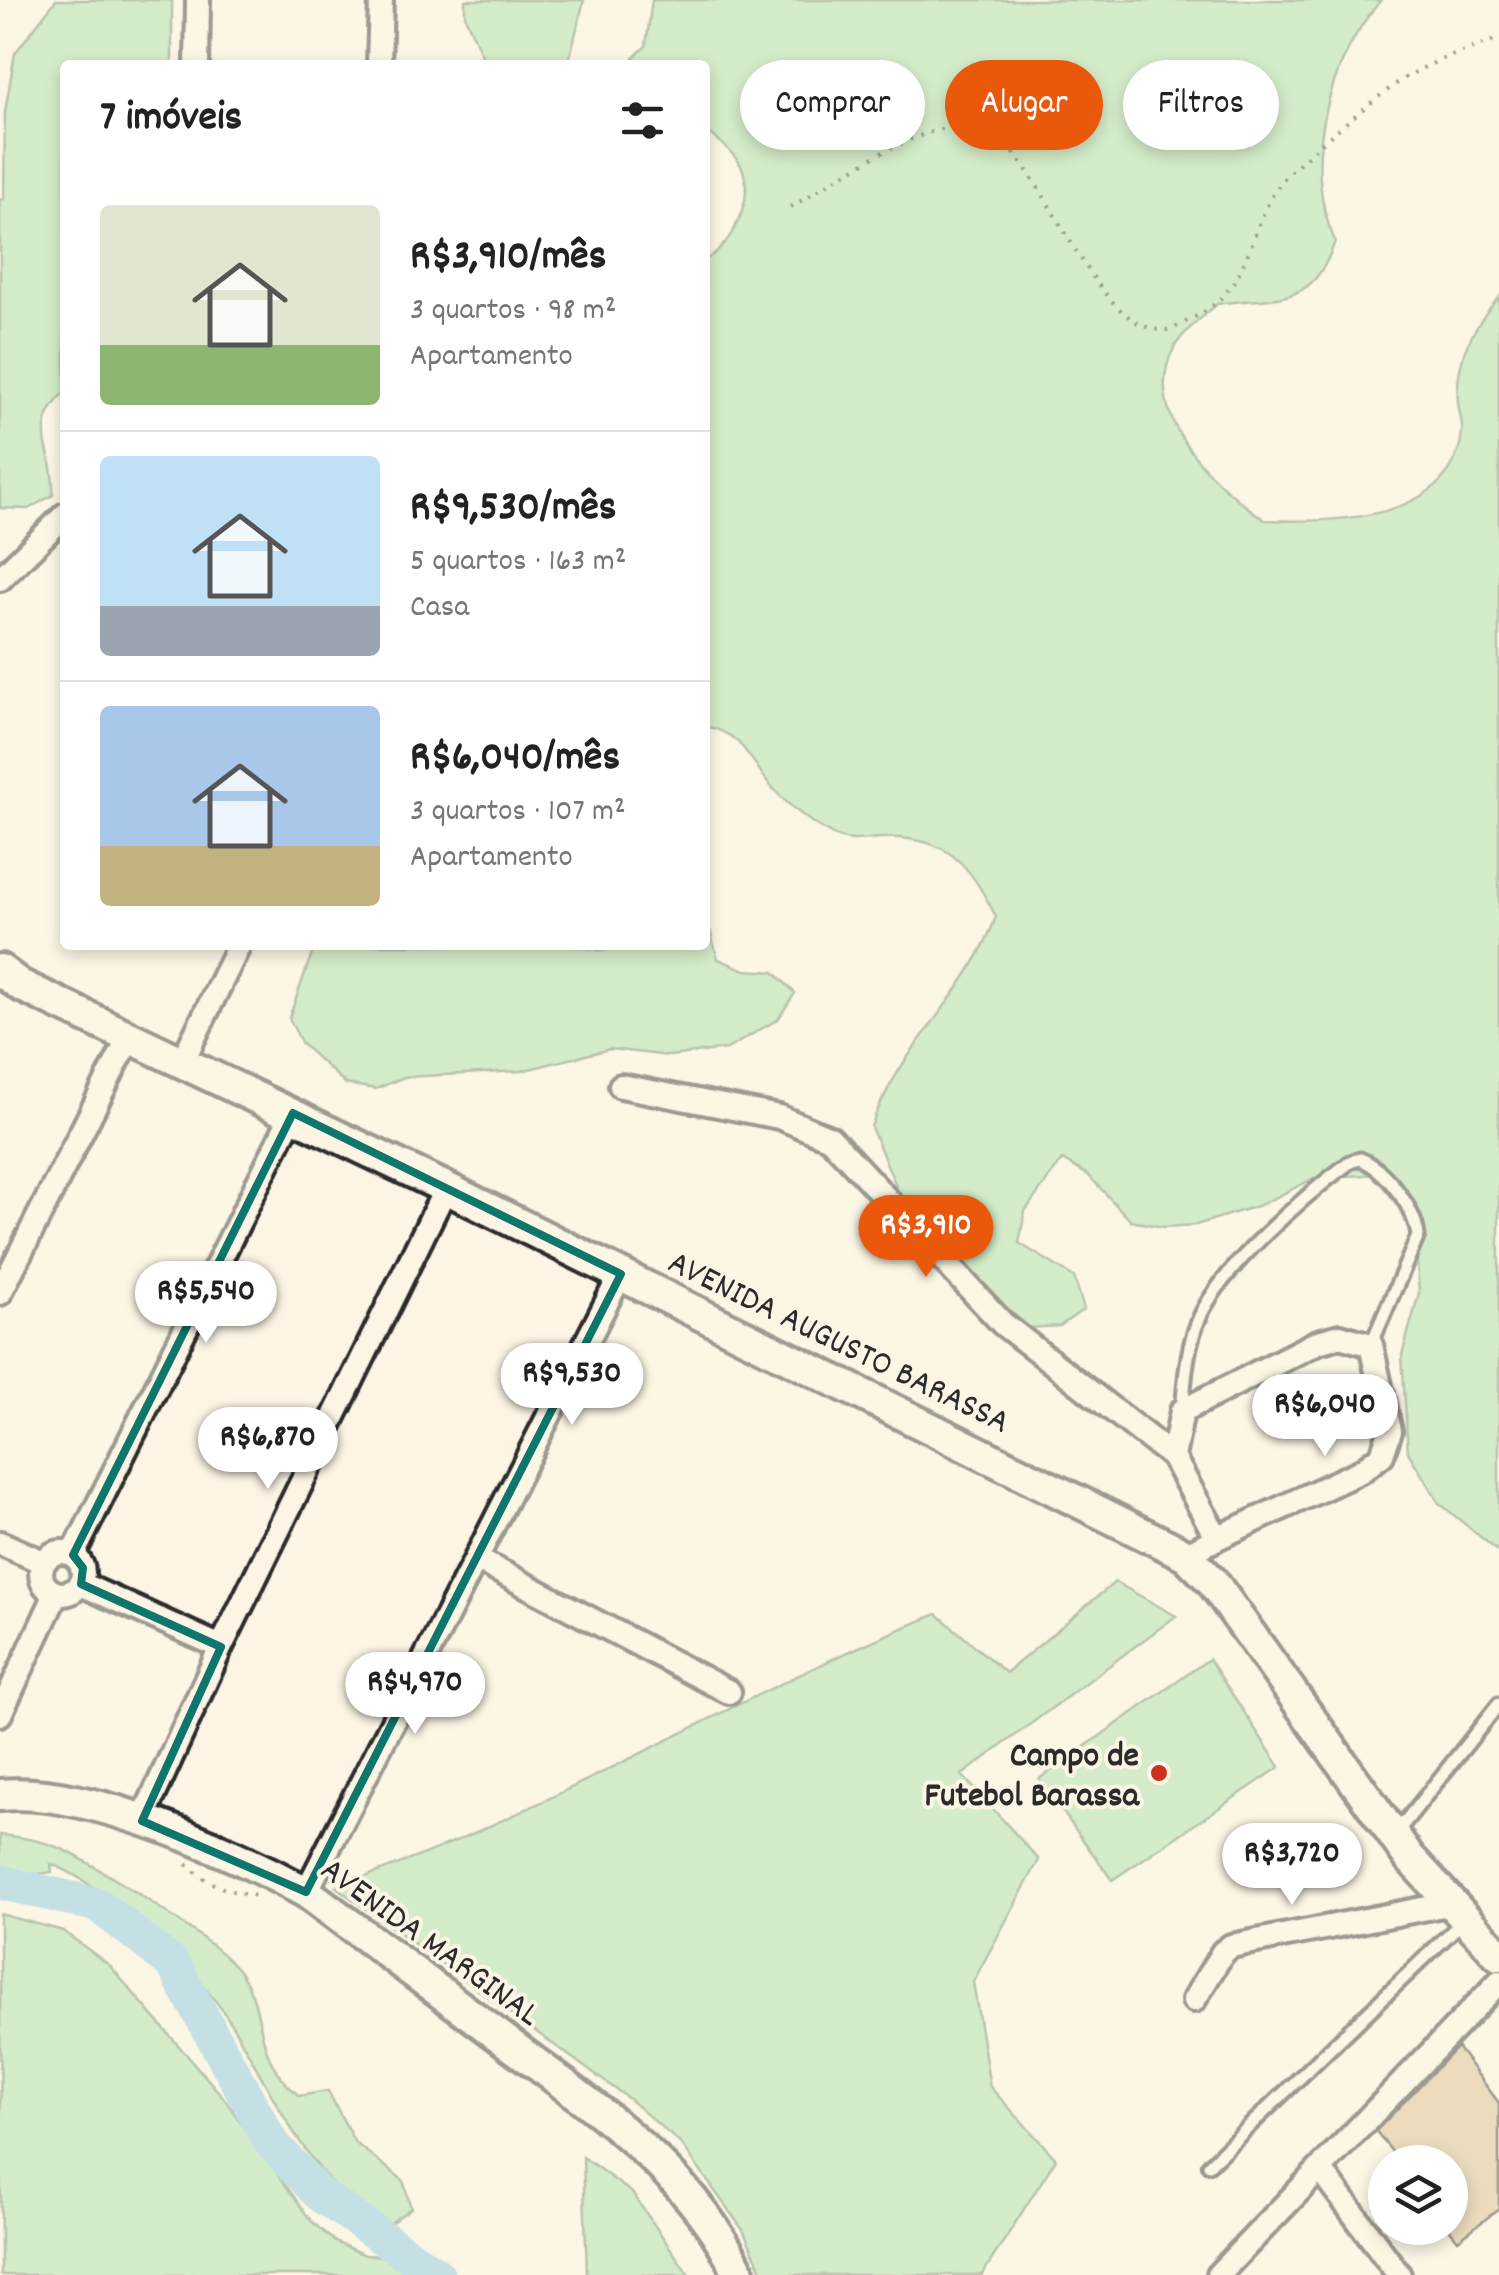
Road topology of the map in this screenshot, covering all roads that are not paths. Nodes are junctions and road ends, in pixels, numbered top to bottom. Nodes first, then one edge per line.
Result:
1 (198, 0) edge
2 (381, 0) edge
3 (196, 60) edge
4 (378, 60) edge
5 (60, 520) edge
6 (0, 578) edge
7 (237, 950) edge
8 (1, 971) edge
9 (130, 1036) junction
10 (183, 1060) junction
11 (621, 1086) dead end
12 (293, 1113) junction
13 (446, 1188) junction
14 (622, 1274) junction
15 (0, 1293) edge
16 (1371, 1345) junction
17 (1182, 1411) junction
18 (1173, 1457) junction
19 (1217, 1538) junction
20 (0, 1542) edge
21 (73, 1555) junction
22 (1186, 1555) junction
23 (476, 1559) junction
24 (44, 1562) junction
25 (80, 1584) junction
26 (56, 1594) junction
27 (221, 1648) junction
28 (729, 1692) dead end
29 (1499, 1704) edge
30 (0, 1714) edge
31 (2, 1789) edge
32 (142, 1821) junction
33 (1394, 1835) junction
34 (306, 1892) junction
35 (1456, 1912) junction
36 (1499, 1955) edge
37 (1499, 1982) edge
38 (1194, 2000) dead end
39 (1209, 2165) dead end
40 (1321, 2170) junction
41 (740, 2275) edge
42 (1218, 2275) edge
43 (1399, 2275) edge

1 - 3 street
2 - 4 street
5 - 6 street
7 - 10 street
8 - 9 street, AVENIDA AUGUSTO BARASSA
9 - 10 street, AVENIDA AUGUSTO BARASSA
9 - 15 street
10 - 12 street, AVENIDA AUGUSTO BARASSA
11 - 18 street
12 - 13 street, AVENIDA AUGUSTO BARASSA
12 - 21 street
13 - 14 street, AVENIDA AUGUSTO BARASSA
13 - 27 street
14 - 22 street, AVENIDA AUGUSTO BARASSA
14 - 23 street
16 - 17 street
16 - 17 lane
16 - 19 street
17 - 18 street
18 - 19 street
19 - 22 street
20 - 24 street
21 - 24 street
21 - 25 street
22 - 33 street, AVENIDA AUGUSTO BARASSA
23 - 28 street
23 - 34 street
24 - 26 street
25 - 26 street
25 - 27 street
26 - 30 street
27 - 32 street
29 - 33 lane
31 - 32 street, AVENIDA MARGINAL
32 - 34 street, AVENIDA MARGINAL
33 - 35 street, AVENIDA AUGUSTO BARASSA
34 - 41 street, AVENIDA MARGINAL
35 - 36 street, AVENIDA AUGUSTO BARASSA
35 - 38 street
35 - 39 lane
37 - 40 street
40 - 42 street
40 - 43 street

